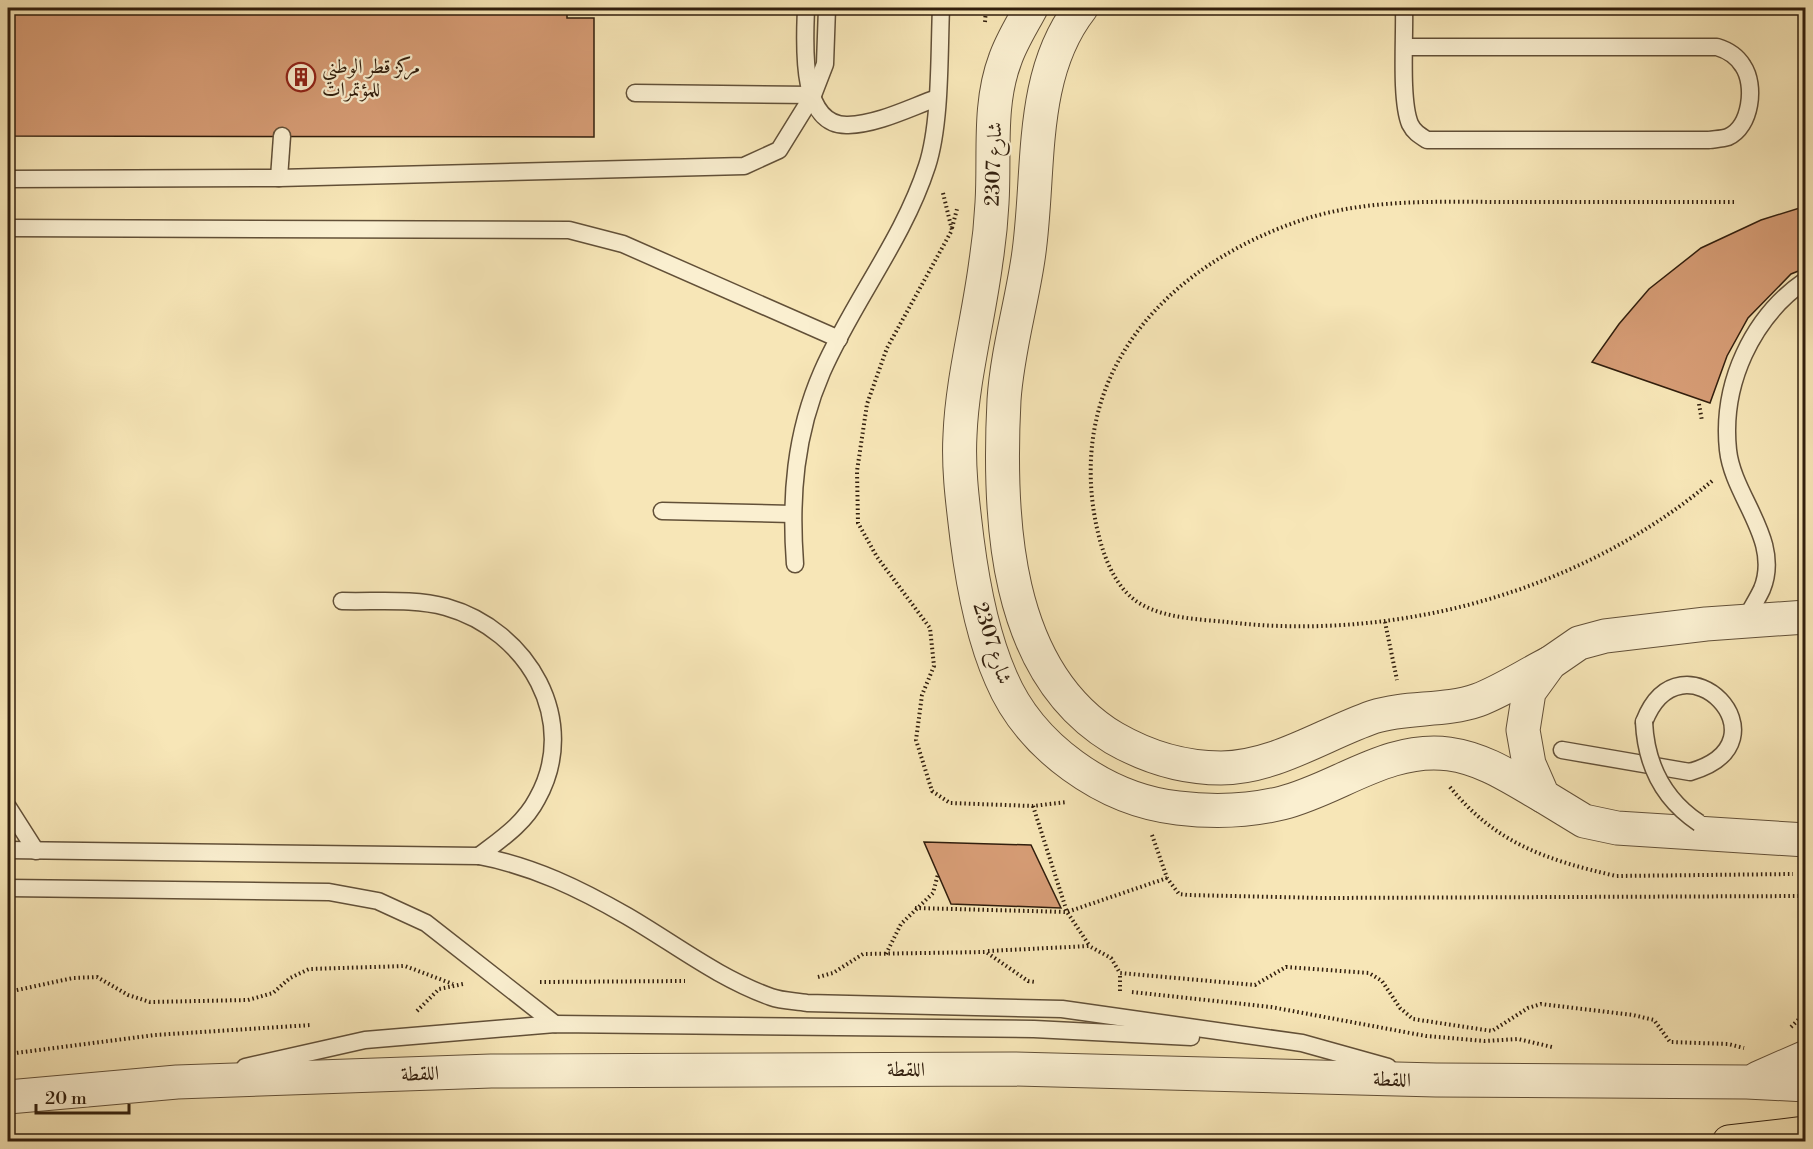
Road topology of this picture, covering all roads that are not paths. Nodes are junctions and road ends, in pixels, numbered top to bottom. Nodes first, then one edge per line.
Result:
1 (806, 8) edge
2 (827, 8) edge
3 (941, 8) edge
4 (1031, 8) edge
5 (1080, 8) edge
6 (1404, 8) edge
7 (1406, 46) junction
8 (635, 93) dead end
9 (813, 94) junction
10 (937, 98) junction
11 (282, 136) dead end
12 (279, 178) junction
13 (8, 179) edge
14 (8, 228) edge
15 (1806, 280) edge
16 (838, 339) junction
17 (662, 511) dead end
18 (792, 513) junction
19 (795, 564) dead end
20 (342, 601) dead end
21 (1806, 617) edge
22 (1745, 621) junction
23 (1550, 663) junction
24 (1562, 750) dead end
25 (1544, 796) junction
26 (8, 807) edge
27 (1711, 829) junction
28 (1800, 844) edge
29 (8, 850) edge
30 (36, 851) junction
31 (479, 856) junction
32 (8, 888) edge
33 (807, 1003) junction
34 (555, 1024) junction
35 (807, 1027) junction
36 (1302, 1043) junction
37 (1806, 1057) edge
38 (1436, 1080) junction
39 (177, 1082) junction
40 (1747, 1082) junction
41 (1806, 1085) edge
42 (8, 1097) edge
43 (1806, 1133) edge
44 (1730, 1142) edge

1 - 9 lane
2 - 9 lane
3 - 10 lane
4 - 25 street, شارع 2307
5 - 23 street, شارع 2307
6 - 7 lane
7 - 7 lane
8 - 9 lane
9 - 10 lane
9 - 12 lane
10 - 16 lane
11 - 12 lane
12 - 13 lane
14 - 16 lane
15 - 22 lane
16 - 18 lane
17 - 18 lane
18 - 19 lane
20 - 31 lane
21 - 22 street
22 - 23 street
23 - 25 street
24 - 27 lane, bridge
25 - 27 street, شارع 2307
26 - 30 lane
27 - 28 street, شارع 2307
29 - 30 lane
30 - 31 lane
31 - 33 lane
32 - 34 lane
33 - 35 lane
33 - 36 lane
34 - 35 lane
34 - 39 lane
35 - 36 lane
36 - 38 lane
37 - 40 street
38 - 39 street, اللقطة
38 - 40 street, اللقطة
39 - 42 street, اللقطة
40 - 41 street, اللقطة
43 - 44 main road

